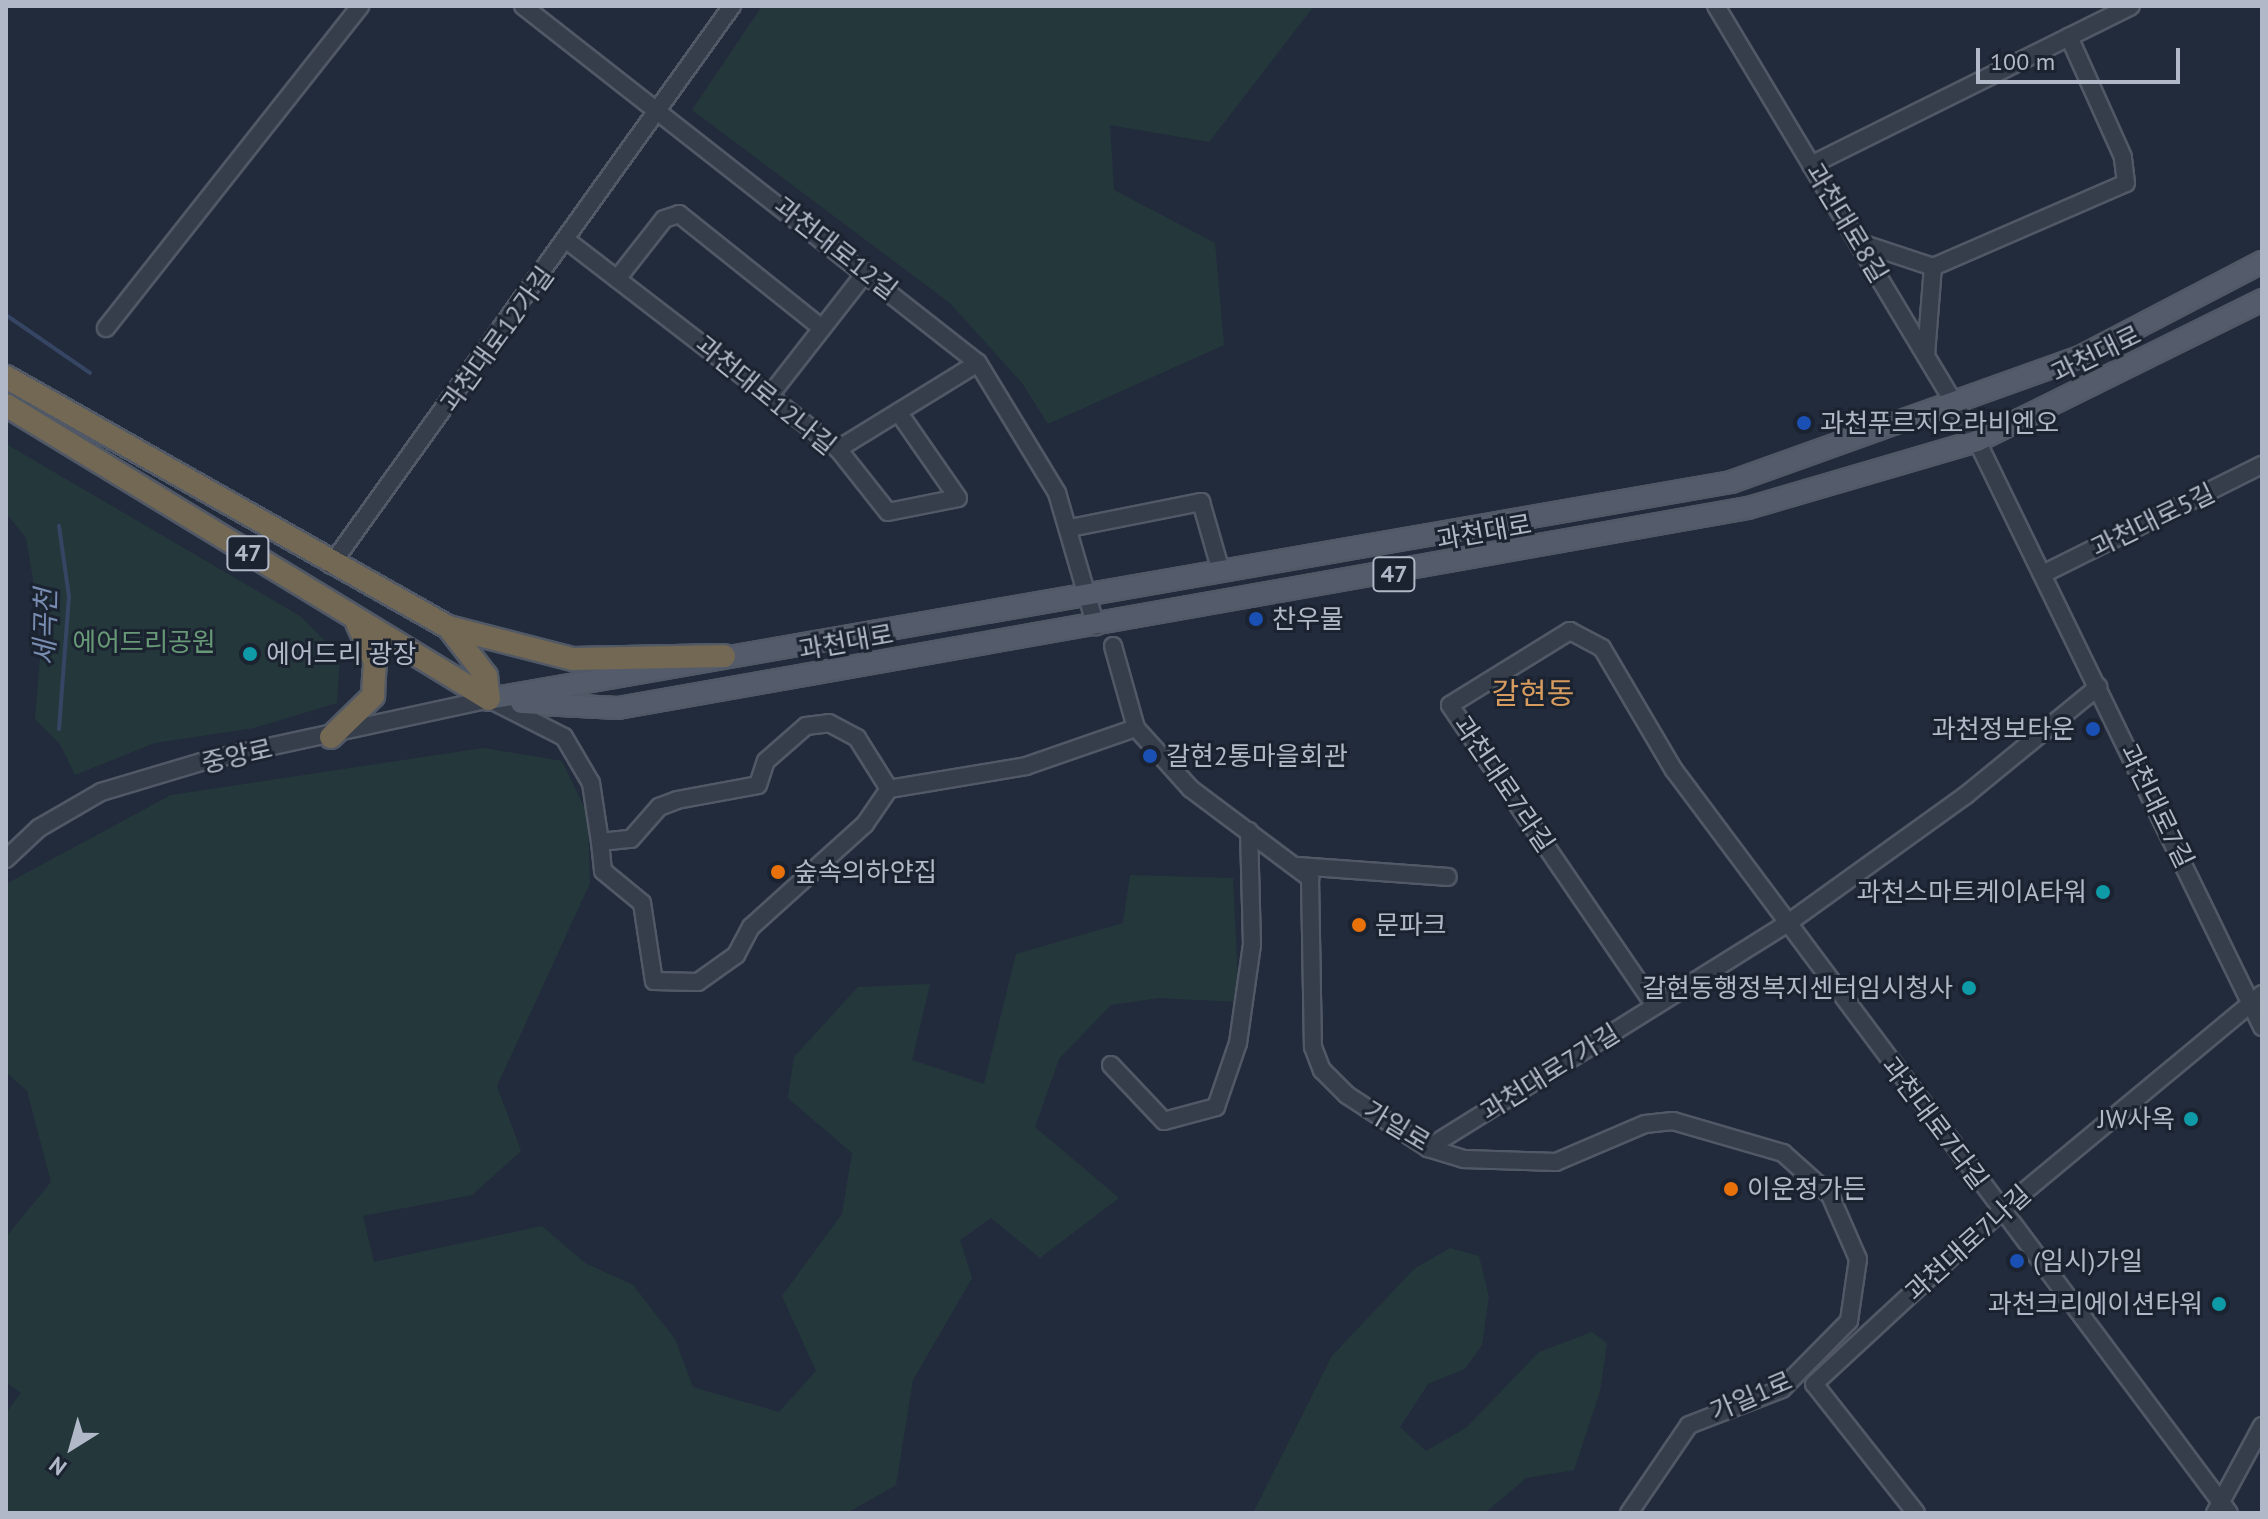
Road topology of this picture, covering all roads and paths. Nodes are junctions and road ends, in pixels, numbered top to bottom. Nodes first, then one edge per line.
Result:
1 (360, 6) edge
2 (523, 6) edge
3 (732, 6) edge
4 (1716, 6) edge
5 (2131, 6) edge
6 (2069, 37) junction
7 (661, 111) junction
8 (1811, 165) junction
9 (569, 242) junction
10 (1858, 242) junction
11 (2262, 262) edge
12 (1933, 267) junction
13 (866, 272) junction
14 (617, 279) junction
15 (2262, 300) edge
16 (106, 328) dead end
17 (822, 328) junction
18 (1926, 355) junction
19 (978, 363) junction
20 (6, 377) edge
21 (770, 395) junction
22 (6, 405) edge
23 (1957, 407) junction
24 (899, 413) junction
25 (1977, 441) junction
26 (838, 449) junction
27 (2262, 465) edge
28 (1070, 528) junction
29 (331, 565) junction
30 (1220, 568) junction
31 (2043, 574) junction
32 (1088, 590) junction
33 (347, 614) junction
34 (1096, 626) junction
35 (448, 627) junction
36 (1113, 646) dead end
37 (724, 656) junction
38 (623, 678) junction
39 (2098, 687) junction
40 (489, 699) junction
41 (618, 708) junction
42 (1136, 728) junction
43 (331, 737) junction
44 (889, 789) junction
45 (1249, 831) junction
46 (600, 842) junction
47 (6, 859) edge
48 (1299, 866) junction
49 (1448, 877) dead end
50 (1788, 923) junction
51 (2257, 997) edge
52 (1655, 1006) junction
53 (2262, 1027) edge
54 (1111, 1065) dead end
55 (1428, 1148) junction
56 (2002, 1210) junction
57 (1849, 1321) joint
58 (2262, 1426) edge
59 (2222, 1510) edge
60 (1629, 1513) edge
61 (1916, 1513) edge

1 - 16 street
2 - 7 street, 과천대로12길
3 - 7 street, 과천대로12가길
4 - 8 street, 과천대로8길
5 - 6 street
6 - 8 street
6 - 12 street
7 - 9 street, 과천대로12가길
7 - 13 street, 과천대로12길
8 - 10 street, 과천대로8길
9 - 14 street, 과천대로12나길
9 - 29 street, 과천대로12가길
10 - 12 street
10 - 18 street, 과천대로8길
11 - 23 main road, 과천대로
12 - 18 street
13 - 17 street
13 - 19 street, 과천대로12길
14 - 17 street
14 - 21 street, 과천대로12나길
15 - 25 main road, 과천대로 / 47
17 - 21 street
18 - 23 street, 과천대로8길
19 - 24 street
19 - 28 street, 과천대로12길
20 - 29 highway
21 - 26 street, 과천대로12나길
22 - 33 highway, 47
23 - 25 street, 과천대로8길
23 - 30 main road, 과천대로
24 - 26 street
24 - 26 street, 과천대로12나길
25 - 31 street, 과천대로7길
25 - 34 main road, 과천대로 / 47
27 - 31 street, 과천대로5길
28 - 30 street
28 - 32 street, 과천대로12길
29 - 35 highway
30 - 32 main road, 과천대로
31 - 39 street, 과천대로7길
32 - 34 street, 과천대로12길
32 - 37 main road, 과천대로
33 - 40 highway, 47
33 - 43 highway
34 - 41 main road, 과천대로 / 47
35 - 37 highway
35 - 40 highway
36 - 42 street
37 - 38 main road, 과천대로
38 - 40 main road, 과천대로
38 - 41 main road
39 - 50 street, 과천대로7가길
39 - 51 street, 과천대로7길
40 - 41 main road, 과천대로 / 47
40 - 43 street, 중앙로
40 - 46 street
42 - 44 street
42 - 45 street
43 - 47 street, 중앙로
44 - 46 street
44 - 46 street
45 - 48 street
45 - 54 street
48 - 49 street
48 - 55 street, 가일로
50 - 52 street, 과천대로7가길
50 - 52 street, 과천대로7라길
50 - 56 street, 과천대로7다길
51 - 53 street, 과천대로7길
51 - 56 street, 과천대로7나길
52 - 55 street, 과천대로7가길
55 - 57 street, 가일로
56 - 59 street, 과천대로7다길
56 - 61 street, 과천대로7나길
57 - 60 street, 가일1로
58 - 59 street

